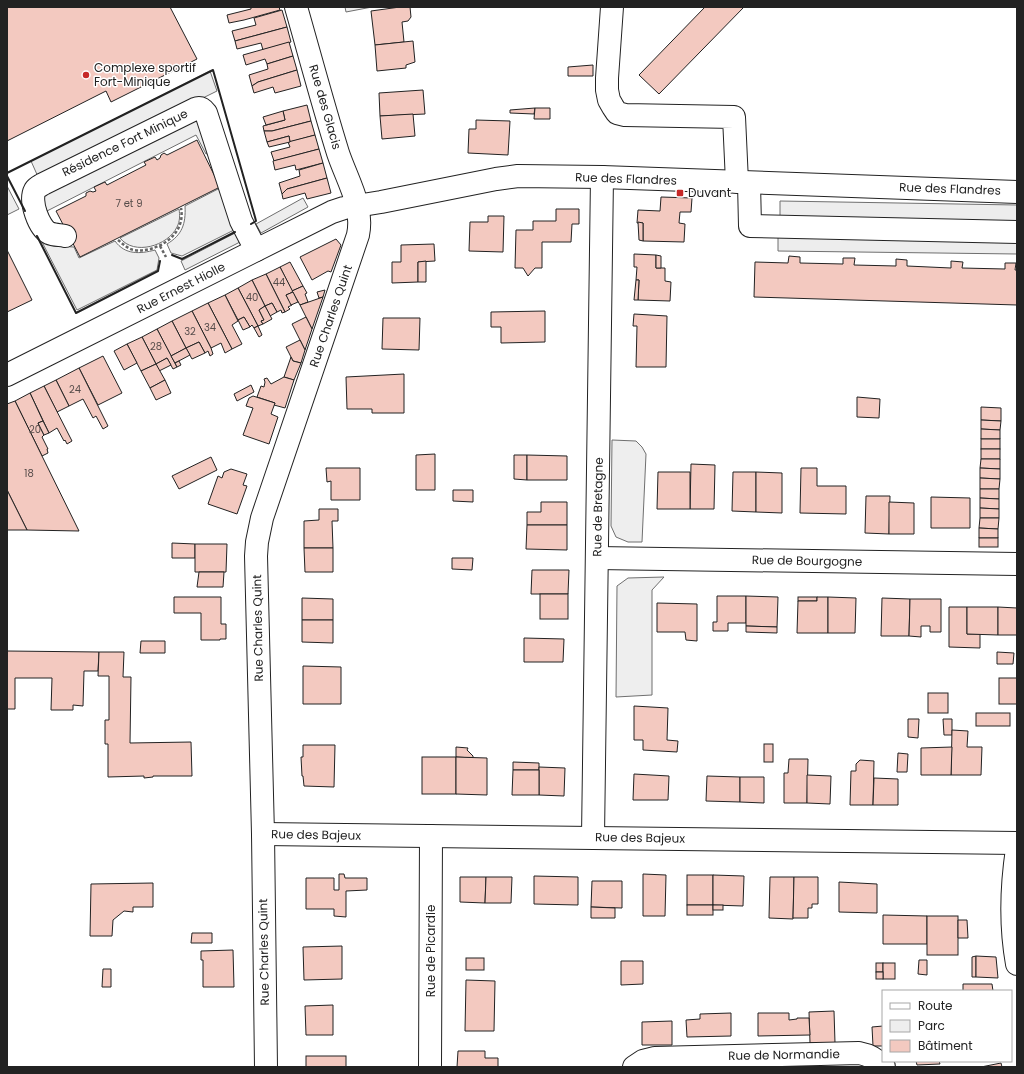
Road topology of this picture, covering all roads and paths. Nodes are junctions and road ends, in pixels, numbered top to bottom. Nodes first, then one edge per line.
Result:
1 (296, 7) edge
2 (612, 7) edge
3 (602, 177) junction
4 (743, 182) junction
5 (1017, 192) edge
6 (358, 206) junction
7 (181, 208) dead end
8 (1017, 232) edge
9 (65, 236) dead end
10 (118, 240) dead end
11 (160, 246) junction
12 (256, 250) junction
13 (166, 257) dead end
14 (7, 375) edge
15 (597, 558) junction
16 (1017, 564) edge
17 (263, 834) junction
18 (431, 836) junction
19 (593, 837) junction
20 (1017, 843) edge
21 (1017, 850) edge
22 (1017, 964) edge
23 (266, 1067) edge
24 (430, 1067) edge
25 (634, 1067) edge
26 (884, 1067) edge

1 - 6 street, Rue des Glacis
2 - 4 street
3 - 4 street, Rue des Flandres
3 - 6 street, Rue des Flandres
3 - 15 street, Rue de Bretagne
4 - 5 street, Rue des Flandres
4 - 8 street
6 - 12 street, Rue Ernest Hiolle
6 - 17 street, Rue Charles Quint
7 - 11 path
9 - 12 street, Résidence Fort Minique
10 - 11 path
11 - 13 path
12 - 14 street, Rue Ernest Hiolle
15 - 16 street, Rue de Bourgogne
15 - 19 street, Rue de Bretagne
17 - 18 street, Rue des Bajeux
17 - 23 street, Rue Charles Quint
18 - 19 street, Rue des Bajeux
18 - 24 street, Rue de Picardie
19 - 20 street, Rue des Bajeux
21 - 22 street
25 - 26 street, Rue de Normandie

